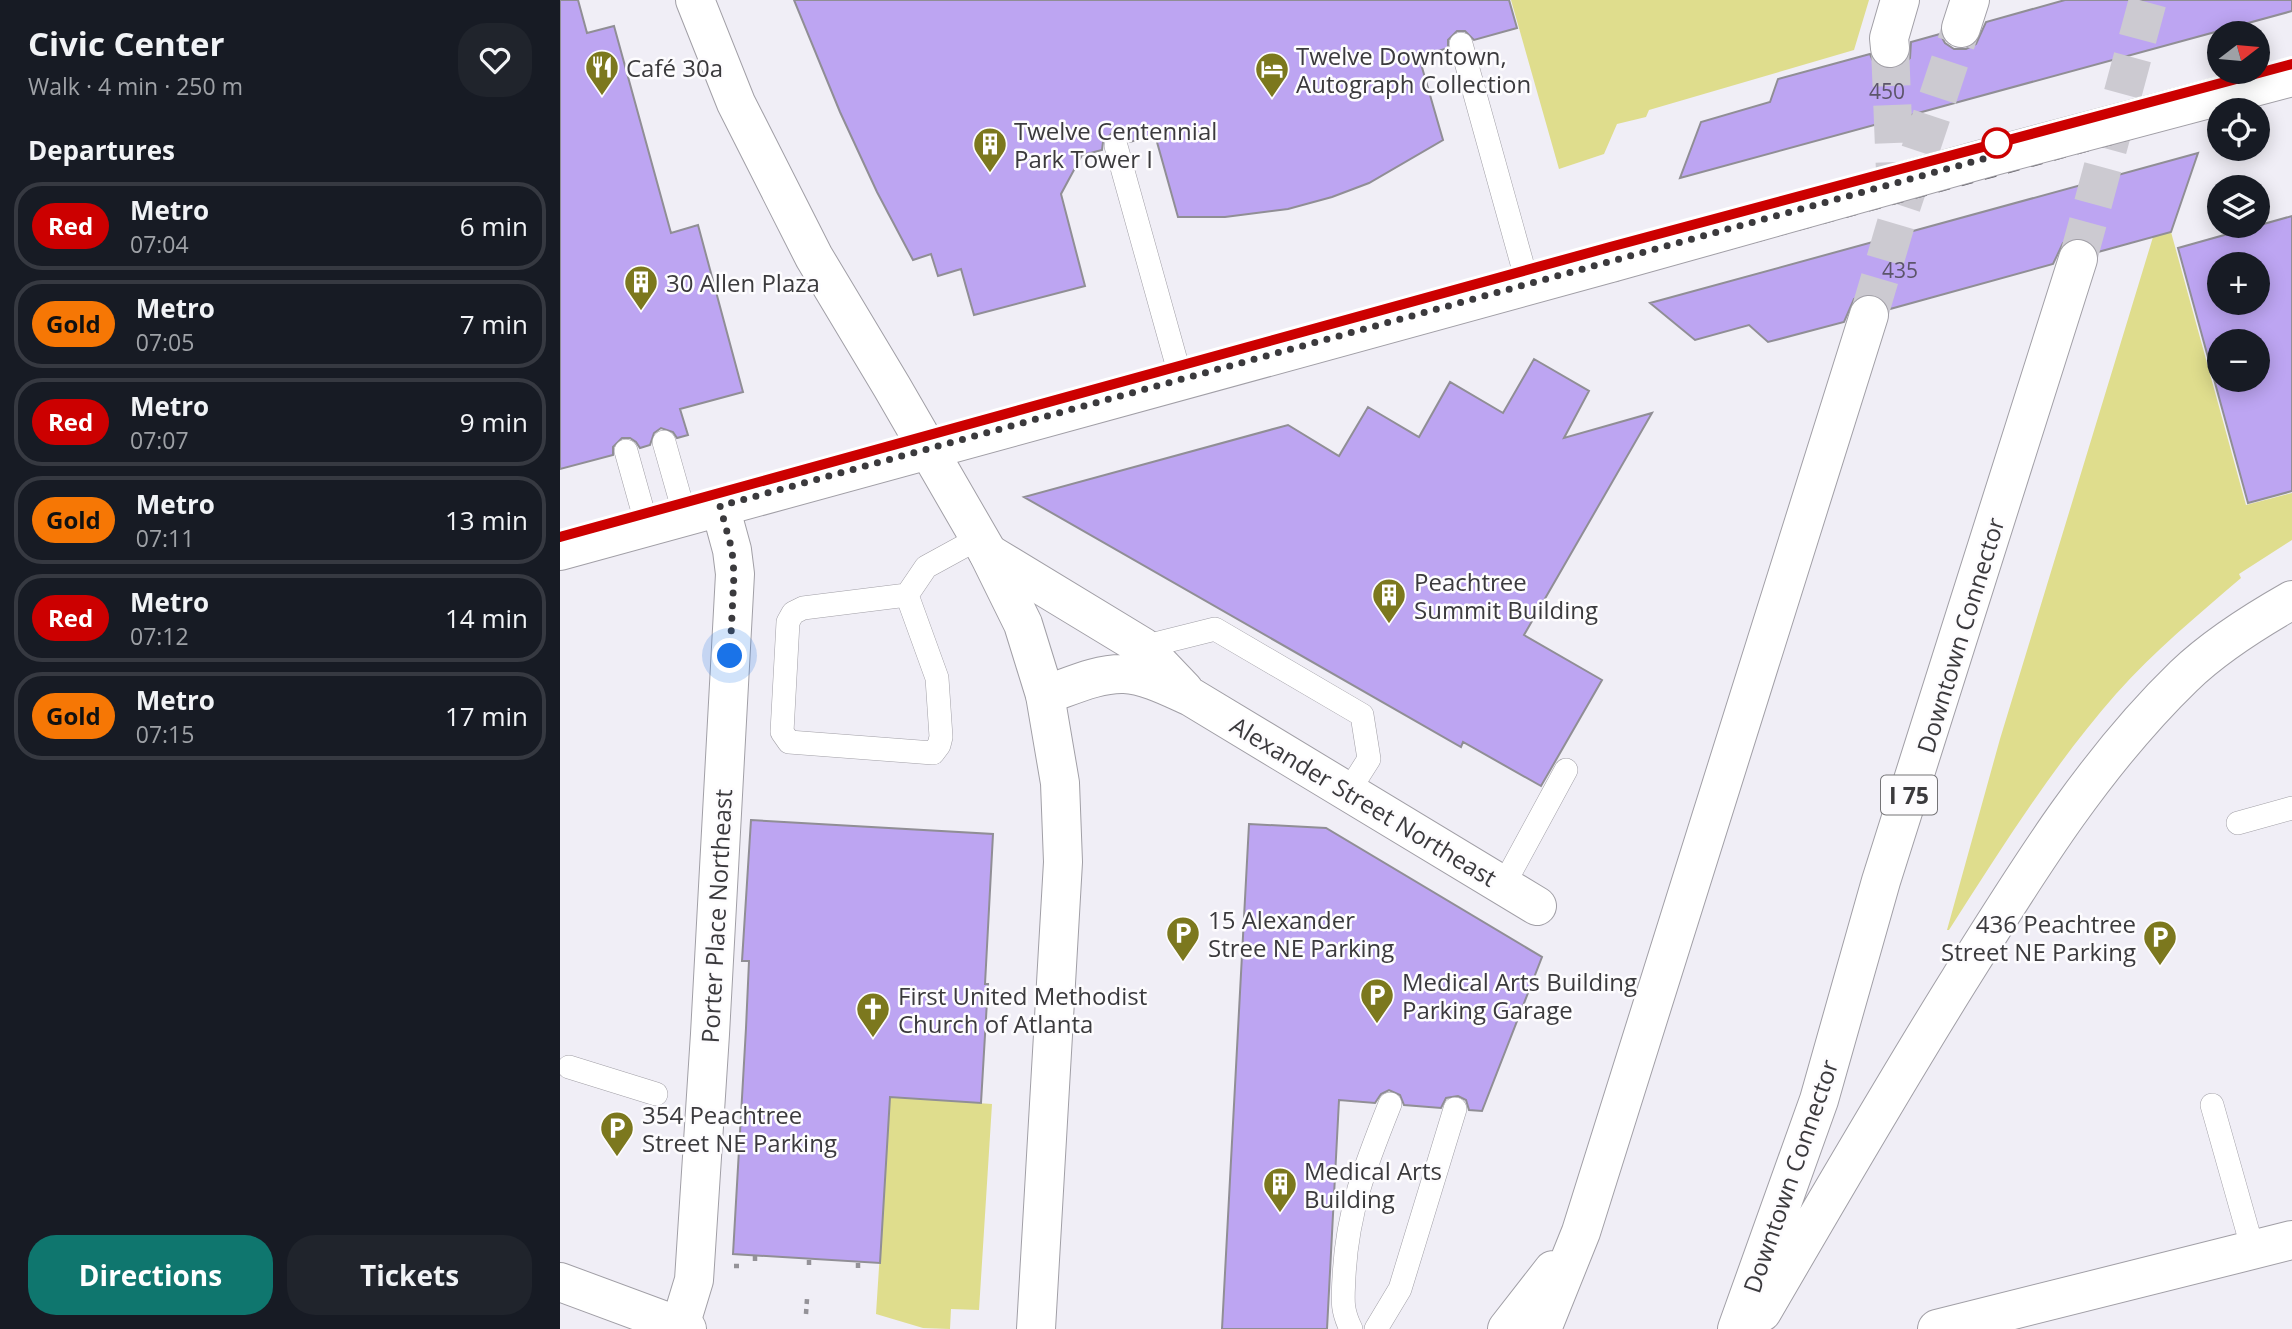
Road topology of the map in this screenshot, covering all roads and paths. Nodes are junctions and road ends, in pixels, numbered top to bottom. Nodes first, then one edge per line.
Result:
1 (695, 0) edge
2 (1900, 0) edge
3 (1461, 44) dead end
4 (1890, 48) tunnel mouth
5 (2292, 77) edge
6 (1116, 146) dead end
7 (2078, 259) tunnel mouth
8 (1528, 285) junction
9 (1869, 315) tunnel mouth
10 (1181, 379) junction
11 (664, 442) dead end
12 (928, 448) junction
13 (626, 451) dead end
14 (702, 511) junction
15 (647, 526) junction
16 (984, 545) junction
17 (560, 551) edge
18 (907, 595) junction
19 (2292, 600) edge
20 (1143, 647) junction
21 (1045, 695) junction
22 (1191, 696) junction
23 (1566, 770) dead end
24 (1348, 792) junction
25 (2292, 808) edge
26 (2238, 822) dead end
27 (1503, 886) junction
28 (1537, 906) dead end
29 (569, 1067) dead end
30 (656, 1094) dead end
31 (1390, 1104) dead end
32 (2212, 1105) dead end
33 (1455, 1109) dead end
34 (1581, 1232) junction
35 (2292, 1240) edge
36 (2253, 1250) junction
37 (733, 1266) dead end
38 (744, 1266) dead end
39 (560, 1282) edge
40 (807, 1299) dead end
41 (806, 1314) dead end
42 (684, 1327) edge
43 (1036, 1329) edge
44 (1351, 1329) edge
45 (1376, 1329) edge
46 (1507, 1329) edge
47 (1542, 1329) edge
48 (1737, 1329) edge
49 (1753, 1329) edge
50 (1937, 1329) edge

1 - 12 main road
2 - 4 main road
3 - 8 lane
5 - 8 main road, bridge
6 - 10 lane
7 - 48 main road, Downtown Connector / I 75
8 - 10 main road
9 - 34 main road
10 - 12 main road
11 - 14 lane
12 - 14 main road
12 - 16 main road
13 - 15 lane
14 - 15 main road
14 - 42 main road, Porter Place Northeast
15 - 17 main road
16 - 18 lane
16 - 20 main road, Alexander Street Northeast
16 - 21 main road
18 - 18 lane
19 - 49 main road
20 - 22 main road, Alexander Street Northeast
20 - 24 lane
21 - 22 main road, Alexander Street Northeast
21 - 43 main road
22 - 24 main road, Alexander Street Northeast
23 - 27 lane
24 - 27 main road, Alexander Street Northeast
25 - 26 lane
27 - 28 main road, Alexander Street Northeast
29 - 30 lane
31 - 44 lane
32 - 36 lane
33 - 45 lane
34 - 46 main road
34 - 47 main road
35 - 36 main road
36 - 50 main road
37 - 38 path
39 - 42 main road
40 - 41 path

